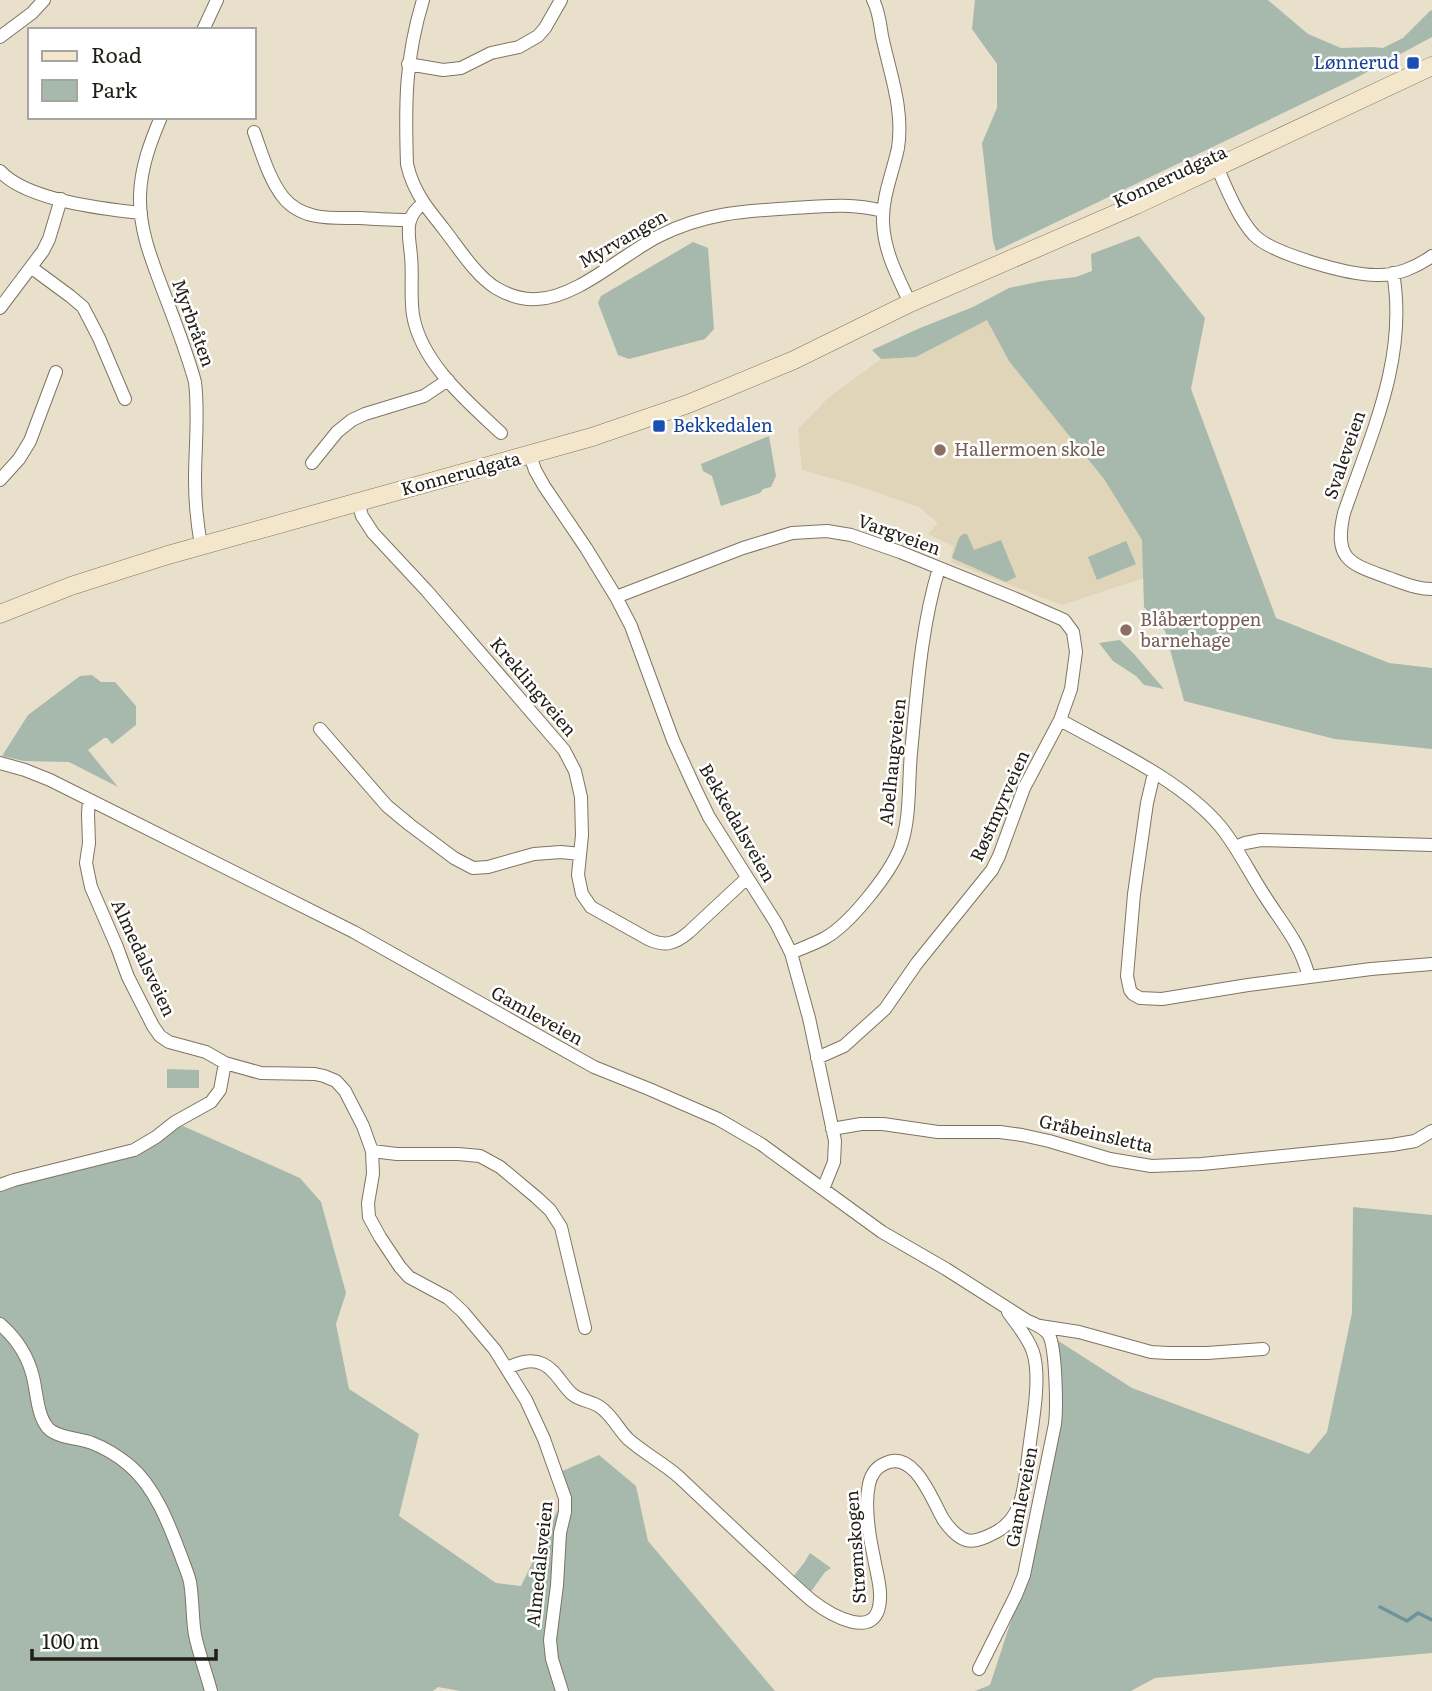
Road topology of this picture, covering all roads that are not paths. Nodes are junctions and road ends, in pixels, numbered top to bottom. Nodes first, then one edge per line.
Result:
1 (44, 0) edge
2 (217, 0) edge
3 (423, 0) edge
4 (561, 0) edge
5 (873, 0) edge
6 (204, 28) edge
7 (0, 37) edge
8 (1432, 54) edge
9 (408, 64) junction
10 (1432, 66) edge
11 (160, 119) edge
12 (254, 132) dead end
13 (1215, 163) junction
14 (0, 171) edge
15 (61, 199) junction
16 (424, 203) junction
17 (883, 211) junction
18 (141, 213) junction
19 (409, 220) junction
20 (1432, 256) edge
21 (32, 268) junction
22 (1393, 273) junction
23 (911, 303) junction
24 (0, 308) edge
25 (56, 372) dead end
26 (448, 380) junction
27 (125, 398) dead end
28 (501, 433) dead end
29 (530, 455) junction
30 (312, 463) dead end
31 (0, 480) edge
32 (358, 502) junction
33 (201, 545) junction
34 (939, 568) junction
35 (1432, 589) edge
36 (616, 597) junction
37 (0, 614) edge
38 (1060, 720) junction
39 (320, 729) dead end
40 (0, 763) edge
41 (1154, 773) junction
42 (89, 800) junction
43 (1432, 845) edge
44 (1235, 847) junction
45 (580, 854) junction
46 (747, 878) junction
47 (791, 953) junction
48 (1432, 964) edge
49 (1308, 977) junction
50 (817, 1058) junction
51 (225, 1063) junction
52 (832, 1129) junction
53 (1432, 1131) edge
54 (372, 1151) junction
55 (0, 1185) edge
56 (823, 1189) junction
57 (1006, 1308) junction
58 (0, 1324) edge
59 (1041, 1326) junction
60 (585, 1328) dead end
61 (1263, 1349) dead end
62 (507, 1368) junction
63 (979, 1669) dead end
64 (211, 1691) edge
65 (562, 1691) edge

1 - 7 street
2 - 6 street
3 - 9 street, Myrvangen
4 - 9 street
5 - 17 street
8 - 13 main road, Konnerudgata
9 - 16 street, Myrvangen
10 - 13 main road, Konnerudgata
11 - 18 street, Myrbråten
12 - 19 street
13 - 22 street
13 - 23 main road, Konnerudgata
14 - 15 street
15 - 18 street
15 - 21 street
16 - 17 street, Myrvangen
16 - 19 street
17 - 23 street
18 - 33 street, Myrbråten
19 - 26 street
20 - 22 street
21 - 24 street
21 - 27 street
22 - 35 street, Svaleveien
23 - 29 main road, Konnerudgata
25 - 31 street
26 - 28 street
26 - 30 street
29 - 32 main road, Konnerudgata
29 - 36 street, Bekkedalsveien
32 - 33 main road, Konnerudgata
32 - 45 street, Kreklingveien
33 - 37 main road, Konnerudgata
34 - 36 street, Vargveien
34 - 38 street, Vargveien
34 - 47 street, Abelhaugveien
36 - 46 street, Bekkedalsveien
38 - 41 street
38 - 50 street, Røstmyrveien
39 - 45 street
40 - 42 street, Gamleveien
41 - 44 street
41 - 49 street
42 - 51 street, Almedalsveien
42 - 56 street, Gamleveien
43 - 44 street
44 - 49 street
45 - 46 street, Kreklingveien
46 - 47 street, Bekkedalsveien
47 - 50 street, Bekkedalsveien
48 - 49 street
50 - 52 street, Bekkedalsveien
51 - 54 street, Almedalsveien
51 - 55 street
52 - 53 street, Gråbeinsletta
52 - 56 street, Bekkedalsveien
54 - 60 street
54 - 62 street, Almedalsveien
56 - 57 street, Gamleveien
57 - 59 street, Gamleveien
57 - 62 street, Strømskogen
58 - 64 street
59 - 61 street, Gamleveien
59 - 63 street, Gamleveien
62 - 65 street, Almedalsveien

